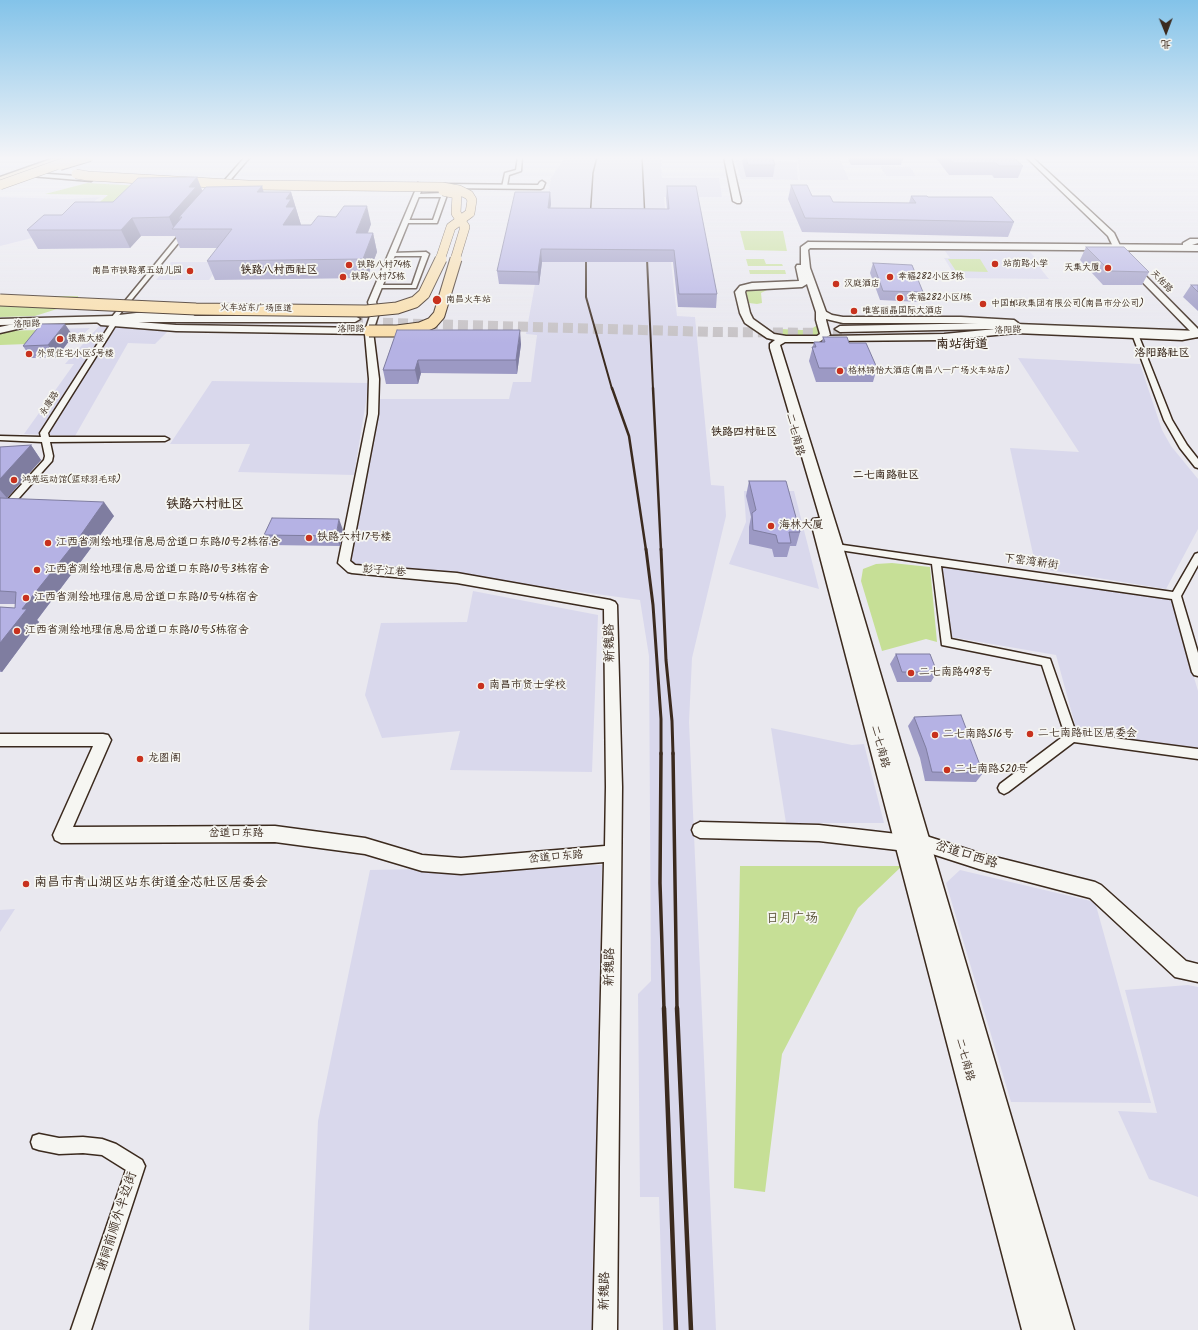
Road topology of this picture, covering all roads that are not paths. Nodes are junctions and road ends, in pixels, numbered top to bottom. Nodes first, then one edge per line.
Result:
1 (407, 219) edge
2 (436, 219) edge
3 (1094, 219) edge
4 (460, 220) joint
5 (406, 222) junction
6 (188, 227) edge
7 (1198, 241) edge
8 (817, 243) junction
9 (1116, 245) junction
10 (1198, 245) edge
11 (1193, 247) edge
12 (392, 254) junction
13 (378, 287) junction
14 (0, 300) edge
15 (821, 312) junction
16 (375, 313) junction
17 (113, 321) junction
18 (0, 322) edge
19 (101, 322) junction
20 (23, 325) junction
21 (0, 326) edge
22 (0, 330) edge
23 (842, 330) junction
24 (369, 331) junction
25 (766, 333) junction
26 (1135, 334) junction
27 (1198, 334) edge
28 (786, 339) junction
29 (818, 339) junction
30 (0, 438) edge
31 (165, 439) dead end
32 (46, 440) junction
33 (1198, 464) edge
34 (0, 514) edge
35 (836, 547) junction
36 (1198, 556) edge
37 (936, 561) junction
38 (1176, 596) junction
39 (610, 605) joint
40 (1198, 672) edge
41 (1072, 737) junction
42 (0, 740) edge
43 (1198, 754) edge
44 (1004, 788) dead end
45 (700, 830) dead end
46 (913, 842) junction
47 (613, 852) junction
48 (1198, 973) edge
49 (39, 1142) dead end
50 (81, 1330) edge
51 (605, 1330) edge
52 (1036, 1330) edge
53 (1060, 1330) edge

1 - 5 street
2 - 5 street
3 - 9 street, 天佑路
4 - 14 highway, 火车站东广场匝道, bridge
4 - 24 highway, bridge
5 - 12 street
6 - 17 street, 永康路
7 - 11 street
8 - 9 main road
8 - 15 main road
8 - 25 main road
9 - 11 main road
9 - 27 street, 天佑路
10 - 11 main road
12 - 13 street
12 - 13 street
13 - 16 street
15 - 23 street, 洛阳路
15 - 29 main road
16 - 17 street, 洛阳路
16 - 24 street, 洛阳路
17 - 18 main road, 洛阳路
17 - 19 street, 洛阳路
17 - 19 main road, 洛阳路
17 - 24 street, 洛阳路
17 - 32 street, 永康路
19 - 20 main road, 洛阳路
20 - 21 main road, 洛阳路
20 - 22 street
23 - 26 main road, 洛阳路
23 - 27 main road, 洛阳路
23 - 29 street, 洛阳路
24 - 39 street, 彭子江巷
25 - 28 main road
25 - 46 main road, 二七南路
26 - 27 main road, 洛阳路
26 - 33 street
28 - 29 main road
28 - 35 main road, 二七南路
30 - 32 street
31 - 32 street
32 - 34 street, 永康路
35 - 37 street, 下窑湾新街
35 - 46 main road, 二七南路
36 - 38 street
37 - 38 street, 下窑湾新街
37 - 41 street
38 - 40 street
39 - 47 street, 新魏路
41 - 43 street
41 - 44 street
42 - 47 street, 岔道口东路
45 - 46 street, 岔道口西路
46 - 48 street, 岔道口西路
46 - 52 main road, 二七南路
46 - 53 main road, 二七南路
47 - 51 street, 新魏路
49 - 50 street, 谢祠前顺外半边街

